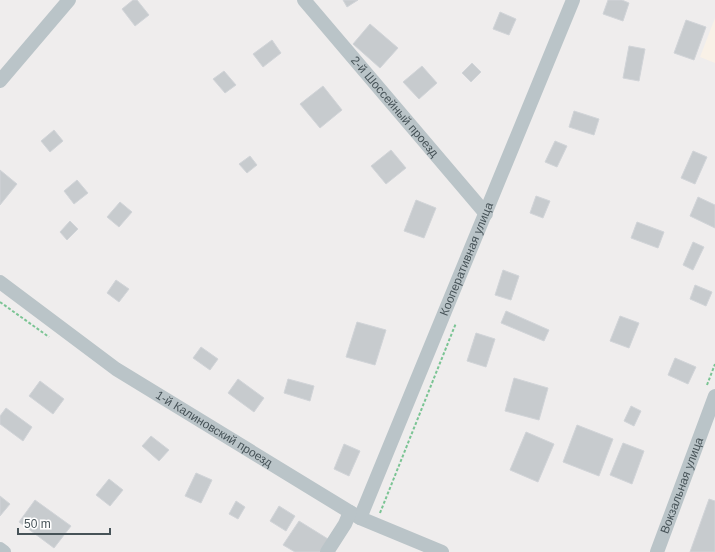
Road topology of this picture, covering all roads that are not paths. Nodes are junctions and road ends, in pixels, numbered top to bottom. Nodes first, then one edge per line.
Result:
1 (70, 0) edge
2 (304, 0) edge
3 (573, 0) edge
4 (0, 81) edge
5 (486, 214) junction
6 (0, 282) edge
7 (715, 396) edge
8 (355, 515) junction
9 (417, 547) edge
10 (0, 549) edge
11 (4, 552) edge
12 (327, 552) edge
13 (442, 552) edge
14 (657, 552) edge

1 - 4 street
2 - 5 street, 2-й Шоссейный проезд
3 - 5 street, Кооперативная улица
5 - 8 street, Кооперативная улица
6 - 8 street, 1-й Калиновский проезд
7 - 14 street, Вокзальная улица
8 - 9 street, 1-й Калиновский проезд
8 - 12 street, Кооперативная улица
9 - 13 street, 1-й Калиновский проезд
10 - 11 street

